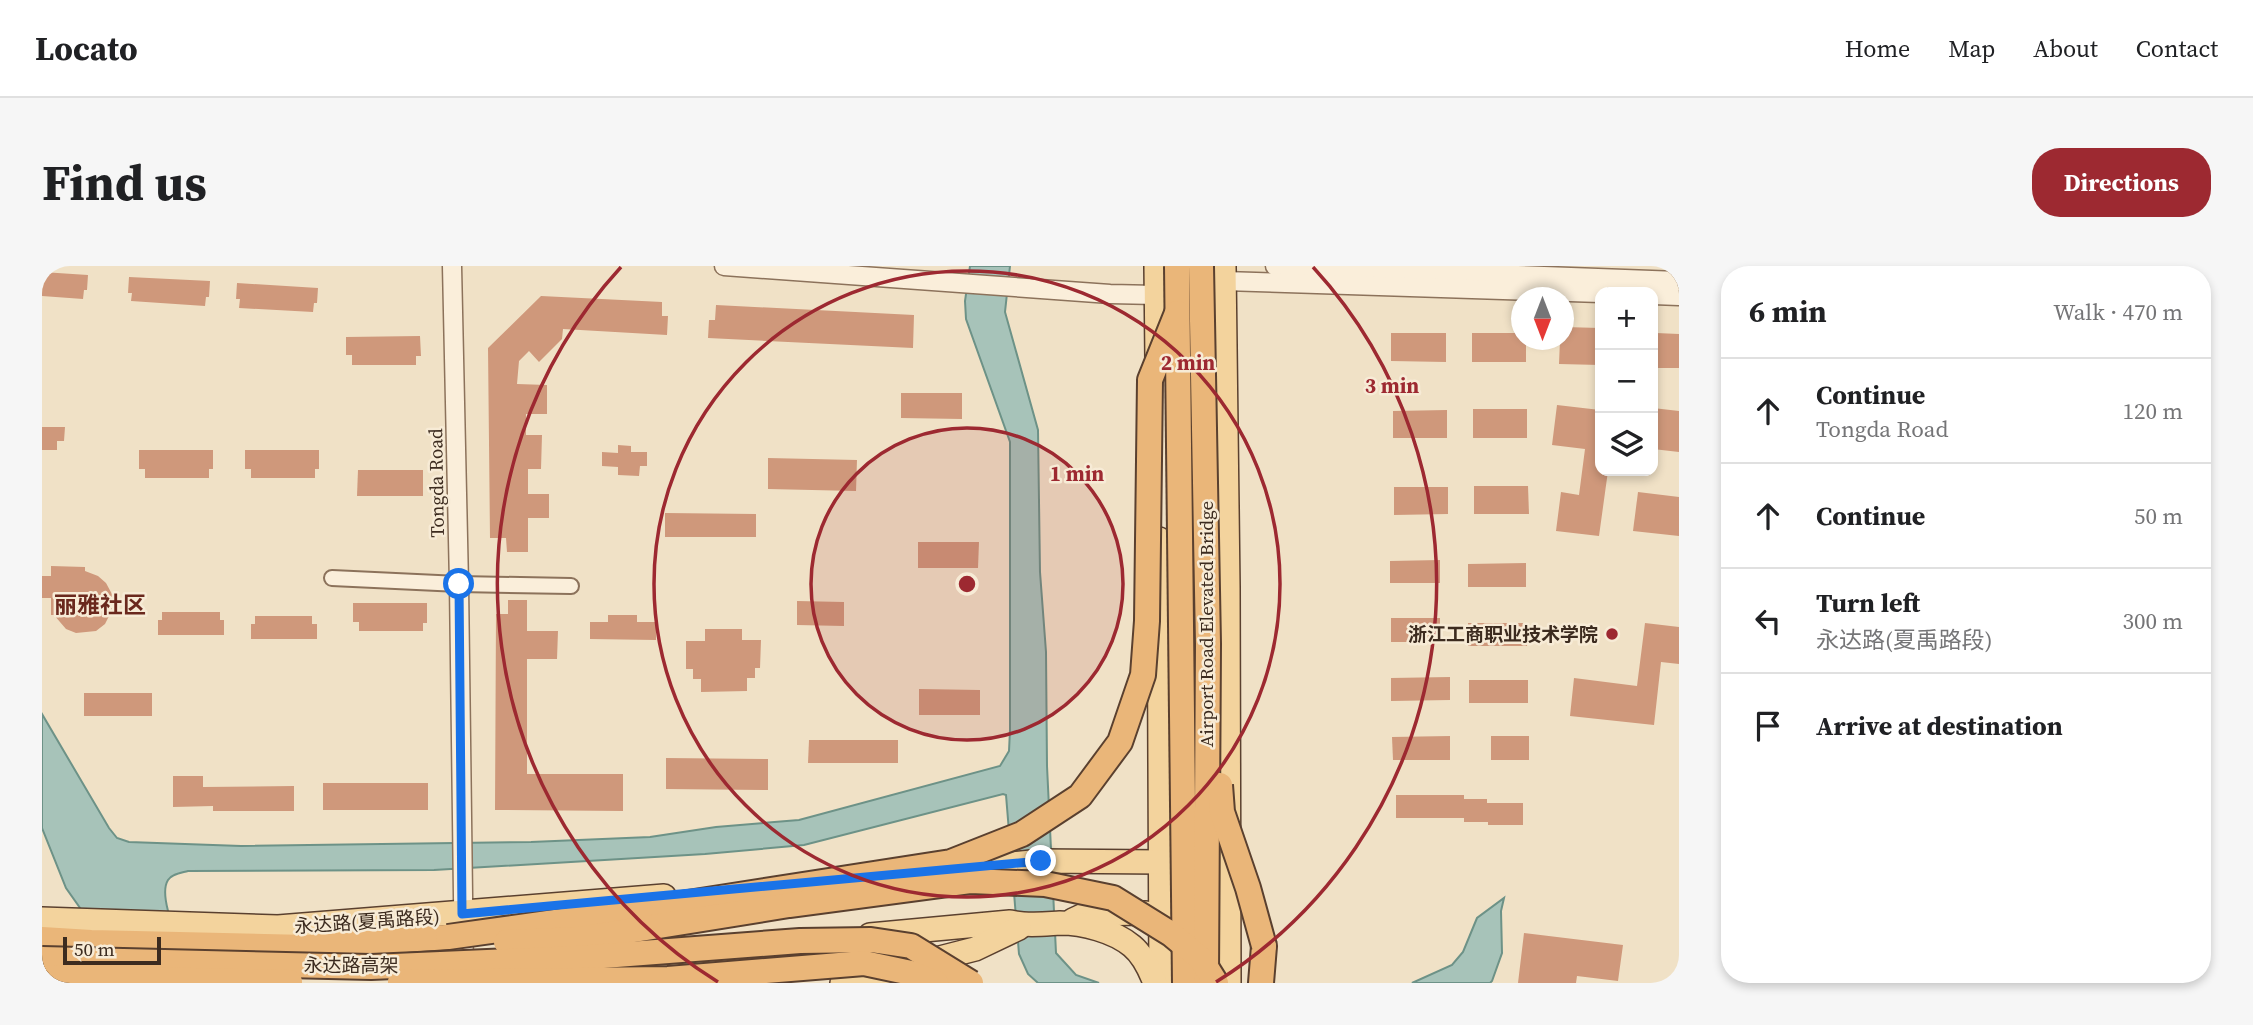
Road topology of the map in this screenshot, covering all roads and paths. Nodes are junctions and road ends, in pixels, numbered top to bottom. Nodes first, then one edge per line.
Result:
1 (452, 266) edge
2 (724, 266) edge
3 (1156, 266) edge
4 (1177, 266) edge
5 (1201, 266) edge
6 (1275, 266) edge
7 (1224, 273) edge
8 (1679, 281) edge
9 (1595, 293) edge
10 (1156, 295) junction
11 (1658, 295) edge
12 (1679, 296) edge
13 (1177, 313) junction
14 (332, 578) dead end
15 (459, 584) junction
16 (571, 586) dead end
17 (1208, 644) junction
18 (1229, 851) junction
19 (1161, 862) junction
20 (1161, 912) junction
21 (462, 914) junction
22 (51, 919) edge
23 (1063, 923) junction
24 (1017, 924) junction
25 (448, 937) junction
26 (42, 939) edge
27 (576, 958) junction
28 (42, 959) edge
29 (42, 969) edge
30 (837, 974) edge
31 (464, 976) edge
32 (42, 977) edge
33 (811, 983) edge
34 (886, 983) edge
35 (936, 983) edge
36 (971, 983) edge
37 (1155, 983) edge
38 (1161, 983) edge
39 (1185, 983) edge
40 (1206, 983) edge
41 (1216, 983) edge
42 (1229, 983) edge
43 (1261, 983) edge

1 - 15 street, Tongda Road
2 - 10 street
3 - 10 main road
4 - 13 highway, Airport Road Elevated Bridge, bridge
5 - 17 highway, Airport Road Elevated Bridge, bridge
6 - 8 street
7 - 9 street
7 - 10 street
7 - 18 main road
10 - 19 main road
11 - 12 street
13 - 25 highway, bridge
13 - 39 highway, Airport Road Elevated Bridge, bridge
14 - 15 street
15 - 16 street
15 - 21 street, Tongda Road
17 - 40 highway, Airport Road Elevated Bridge, bridge
17 - 43 highway, bridge
18 - 19 main road, 永达路(夏禹路段)
18 - 42 main road
19 - 20 main road
19 - 21 main road, 永达路(夏禹路段)
20 - 23 main road
20 - 38 main road
21 - 22 main road, 永达路(夏禹路段)
21 - 31 street, Tongda Road
23 - 24 main road
23 - 37 main road
24 - 30 main road
24 - 31 main road
25 - 26 highway, 永达路高架
25 - 41 highway, bridge
27 - 28 highway, 永达路高架, bridge
27 - 33 highway, bridge
27 - 36 highway, bridge
29 - 31 main road
30 - 32 highway, bridge
30 - 34 highway
30 - 35 highway, bridge

